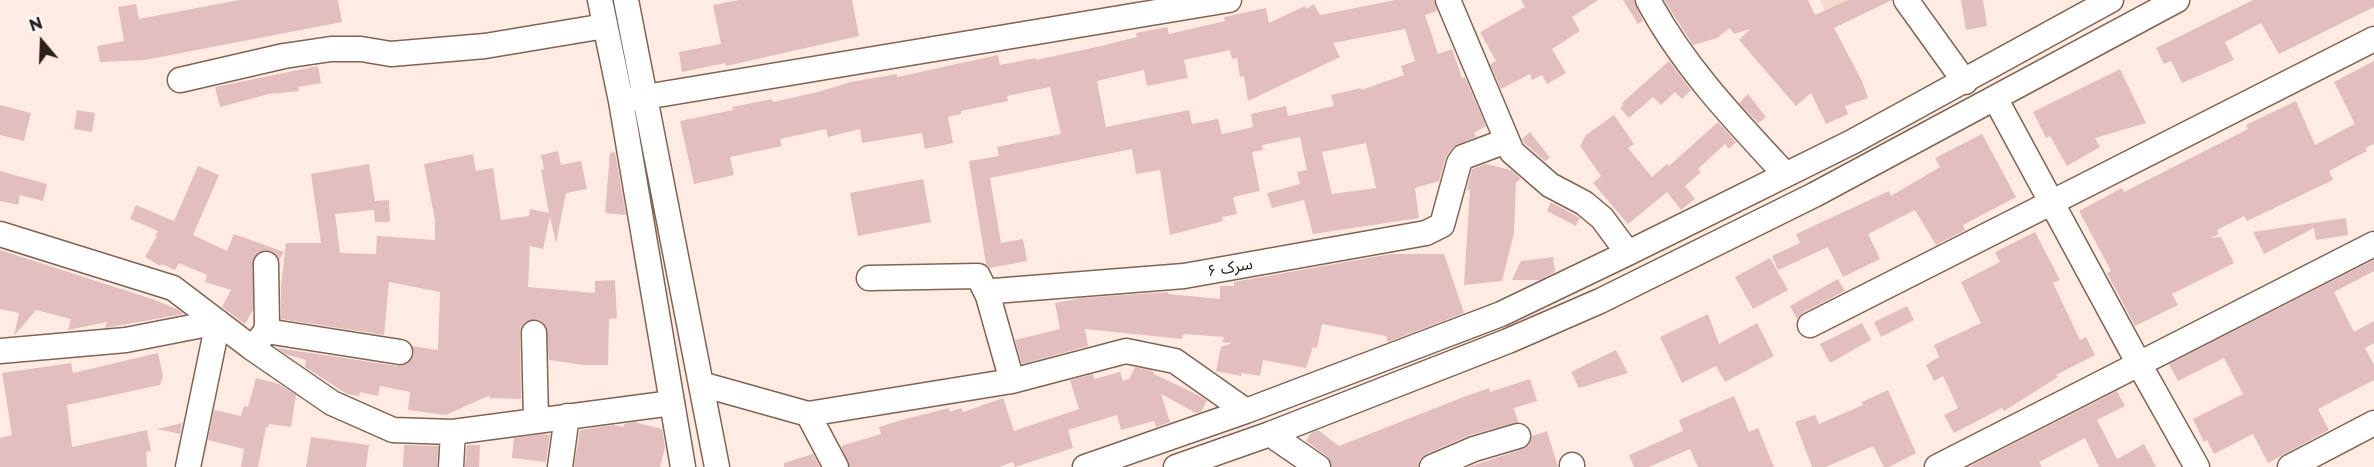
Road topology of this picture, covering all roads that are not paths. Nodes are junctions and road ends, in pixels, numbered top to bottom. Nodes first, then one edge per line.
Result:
1 (600, 0) edge
2 (626, 0) edge
3 (1229, 0) edge
4 (1448, 0) edge
5 (1648, 0) edge
6 (1906, 0) edge
7 (2111, 0) edge
8 (2177, 0) edge
9 (606, 26) junction
10 (2372, 43) edge
11 (180, 80) dead end
12 (1965, 82) junction
13 (1995, 98) junction
14 (633, 99) junction
15 (1506, 141) junction
16 (1785, 174) junction
17 (2051, 201) junction
18 (0, 234) edge
19 (2374, 243) edge
20 (1628, 254) junction
21 (266, 264) dead end
22 (868, 278) dead end
23 (988, 296) junction
24 (218, 322) junction
25 (1810, 325) dead end
26 (534, 333) dead end
27 (259, 339) junction
28 (0, 351) edge
29 (400, 352) dead end
30 (2139, 364) junction
31 (1012, 381) junction
32 (701, 384) junction
33 (672, 403) junction
34 (1246, 411) junction
35 (808, 414) junction
36 (567, 416) junction
37 (536, 420) junction
38 (2374, 423) edge
39 (453, 432) junction
40 (1270, 434) junction
41 (1518, 436) dead end
42 (188, 467) edge
43 (451, 467) edge
44 (560, 467) edge
45 (683, 467) edge
46 (717, 467) edge
47 (836, 467) edge
48 (1085, 467) edge
49 (1176, 467) edge
50 (1318, 467) edge
51 (1432, 467) edge
52 (1937, 467) edge
53 (2197, 467) edge
54 (2290, 467) edge

1 - 9 street
2 - 14 street
3 - 14 street
4 - 15 street
5 - 16 street
6 - 12 street
7 - 12 street
8 - 13 street
9 - 11 street
9 - 14 street
10 - 17 street
12 - 16 street
13 - 17 street
13 - 40 street
14 - 32 street
14 - 33 street
15 - 20 street
15 - 23 street, سرک ۶
16 - 20 street
17 - 25 street
17 - 30 street
18 - 24 street
19 - 30 street
20 - 34 street
21 - 27 street
22 - 23 street
23 - 31 street
24 - 27 street
24 - 28 street
24 - 42 street
26 - 37 street
27 - 29 street
27 - 39 street
30 - 52 street
30 - 53 street
31 - 34 street
31 - 35 street
32 - 35 street
32 - 46 street
33 - 36 street
33 - 45 street
34 - 48 street
35 - 47 street
36 - 37 street
36 - 44 street
37 - 39 street
38 - 54 street
39 - 43 street
40 - 49 street
40 - 50 street
41 - 51 street

